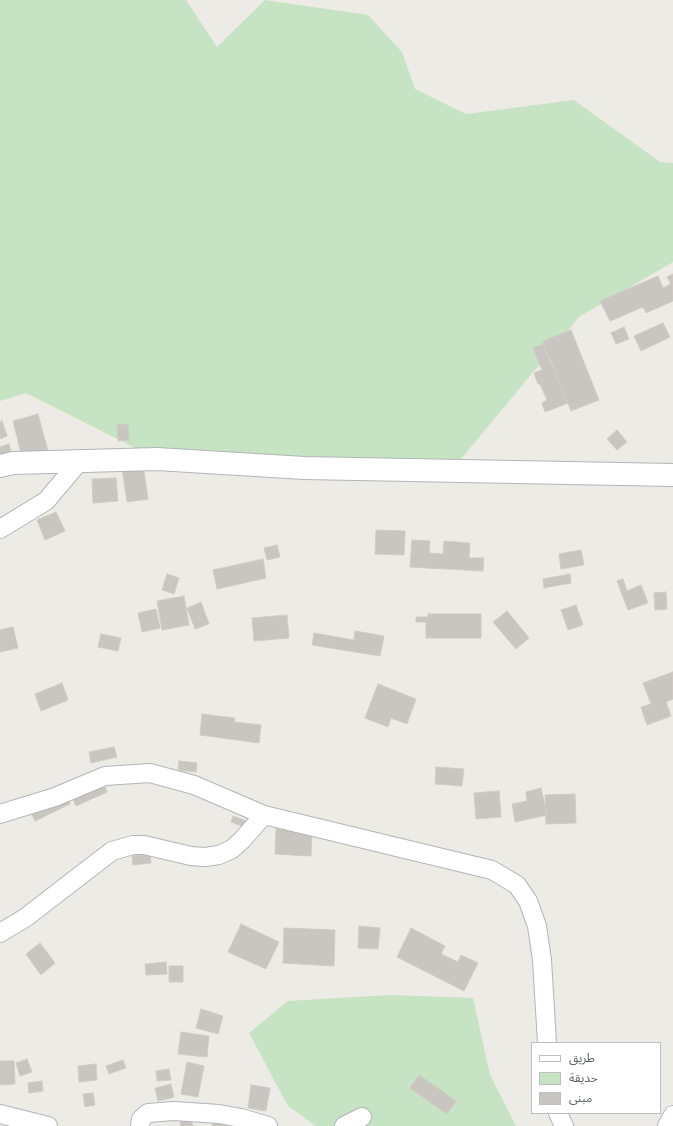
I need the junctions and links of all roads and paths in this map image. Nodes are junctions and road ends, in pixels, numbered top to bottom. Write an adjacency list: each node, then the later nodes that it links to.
1 (79, 462): 2 (street); 3 (street); 4 (street)
2 (0, 466)
3 (673, 475)
4 (0, 528)
5 (0, 814): 6 (street)
6 (264, 815): 7 (street); 8 (street)
7 (0, 933)
8 (547, 1042)
9 (0, 1114): 13 (street)
10 (558, 1114): 17 (street)
11 (673, 1115): 18 (street)
12 (362, 1117): 16 (street)
13 (48, 1126)
14 (140, 1126): 15 (street)
15 (268, 1126)
16 (344, 1126)
17 (564, 1126)
18 (667, 1126)

